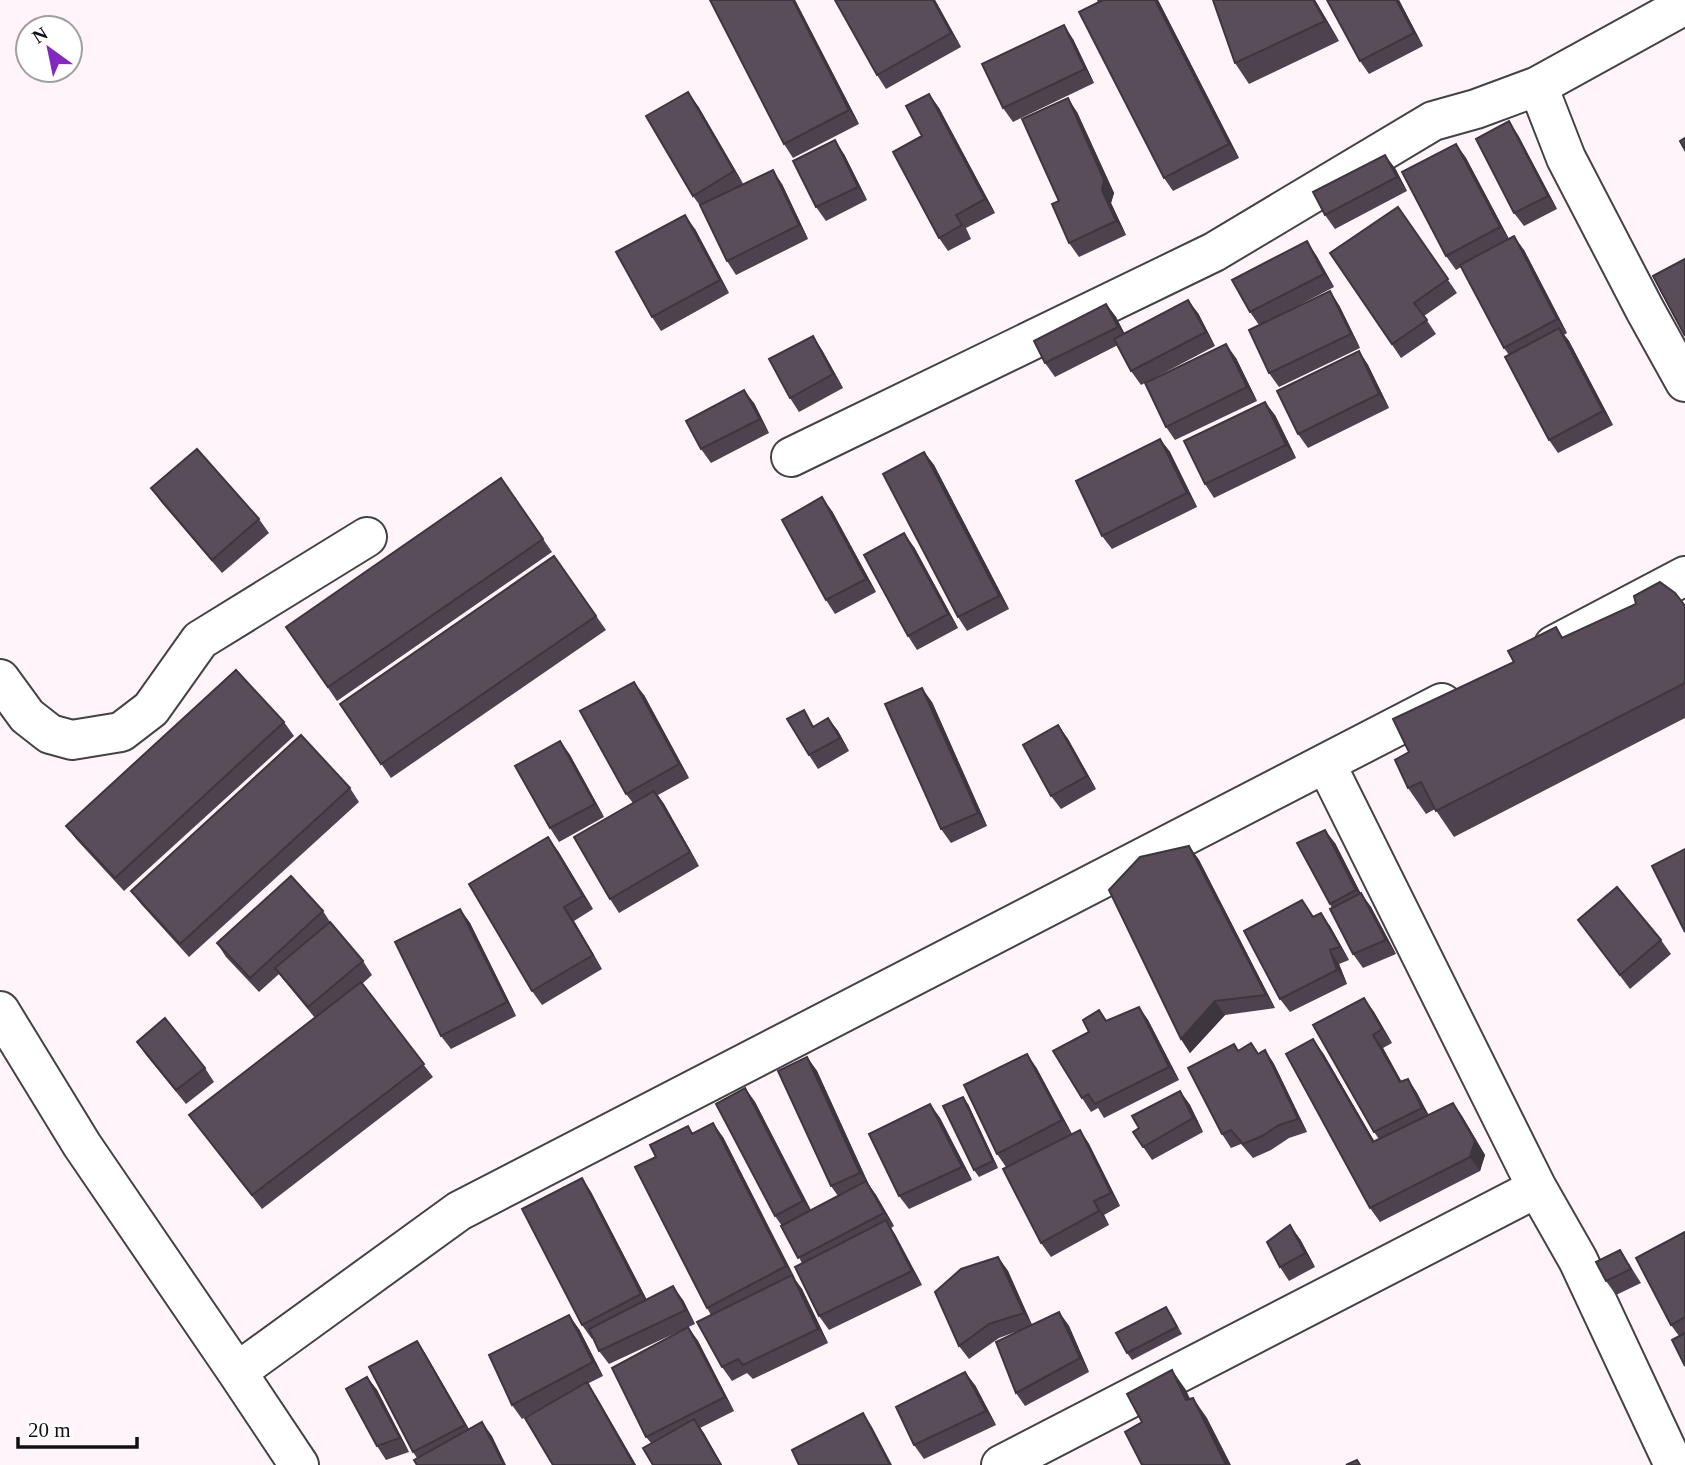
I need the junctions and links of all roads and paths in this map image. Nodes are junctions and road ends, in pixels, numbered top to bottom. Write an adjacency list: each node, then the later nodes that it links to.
1 (1685, 5): 2 (street)
2 (1538, 86): 3 (street); 4 (street)
3 (1685, 382)
4 (792, 457)
5 (368, 537): 8 (street)
6 (1685, 576): 7 (street)
7 (1524, 660)
8 (0, 679)
9 (1475, 686): 10 (street)
10 (1326, 764): 12 (street); 13 (street)
11 (0, 1011): 13 (street)
12 (1537, 1188): 15 (street); 16 (street)
13 (237, 1372): 14 (street)
14 (299, 1465)
15 (1001, 1465)
16 (1674, 1465)

